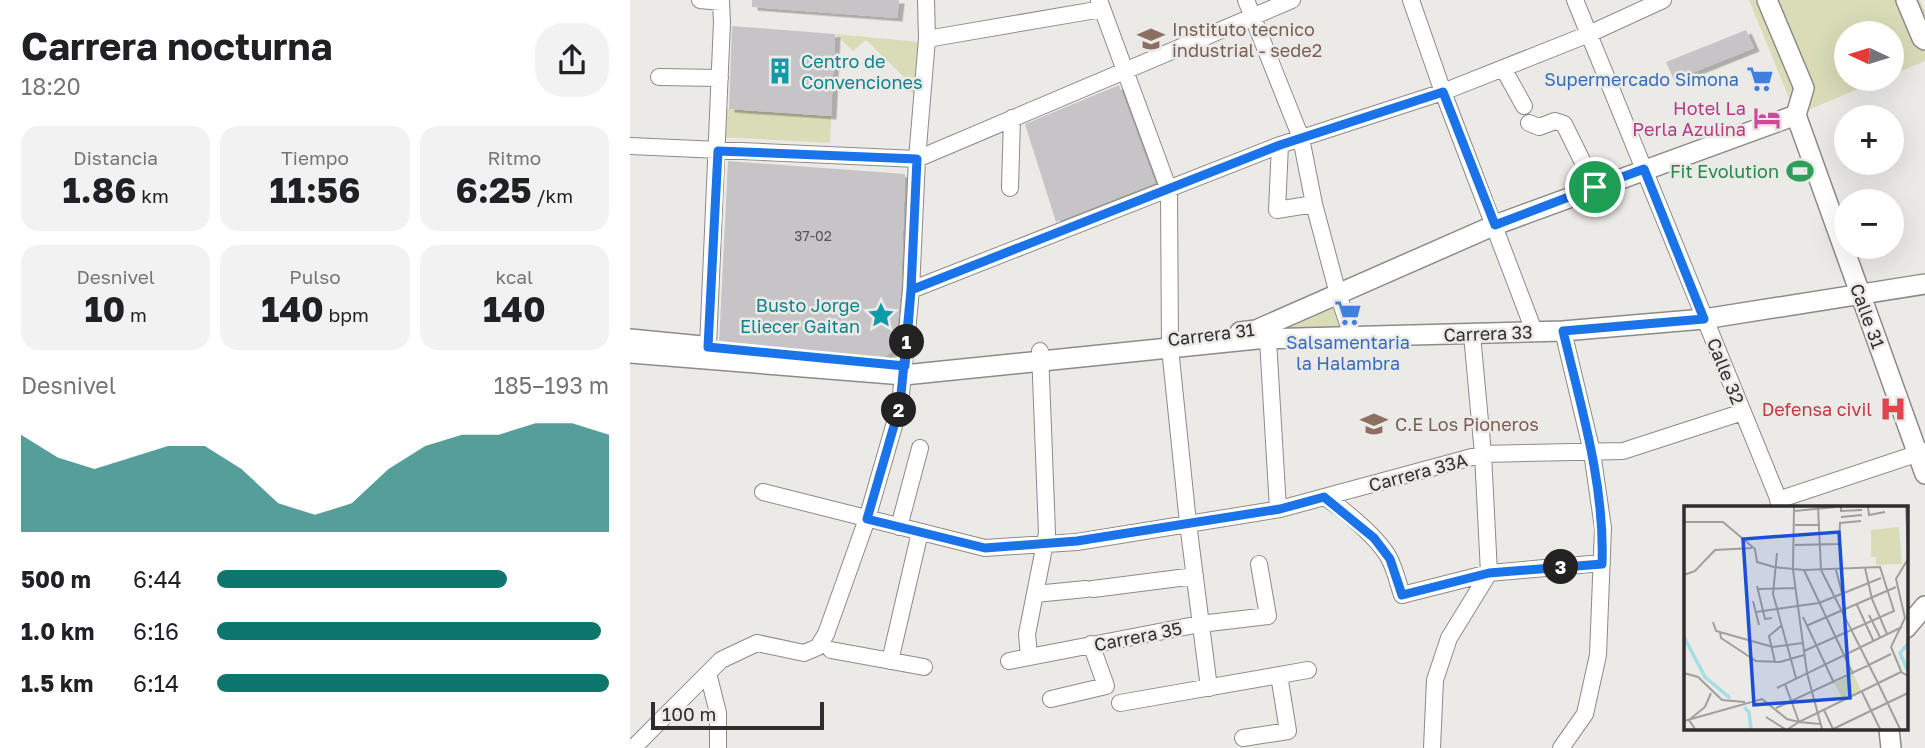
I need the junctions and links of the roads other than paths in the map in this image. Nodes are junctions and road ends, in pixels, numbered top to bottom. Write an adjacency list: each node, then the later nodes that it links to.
1 (700, 0): 18 (street)
2 (926, 0): 13 (street)
3 (1245, 0): 11 (street)
4 (1292, 0): 11 (street)
5 (1411, 0): 19 (street)
6 (1575, 0): 12 (street, Calle 32)
7 (1663, 0): 12 (street)
8 (1767, 0): 21 (main road, Calle 31)
9 (1906, 0): 14 (main road)
10 (1100, 4): 13 (street); 16 (street)
11 (1252, 17): 16 (street); 24 (street)
12 (1589, 34): 15 (street); 29 (street, Calle 32)
13 (927, 39): 28 (street)
14 (1925, 40)
15 (1503, 68): 19 (street); 20 (street)
16 (1124, 71): 22 (street); 32 (street)
17 (659, 76): 18 (street)
18 (720, 78): 27 (street)
19 (1443, 92): 24 (street); 34 (street)
20 (1524, 106)
21 (1796, 115): 29 (main road, Carrera 31); 38 (main road, Calle 31)
22 (1013, 118): 28 (street); 31 (street)
23 (1529, 123): 30 (street)
24 (1301, 138): 25 (street); 33 (street)
25 (1280, 145): 32 (street); 33 (street)
26 (630, 146): 27 (street)
27 (718, 151): 28 (street); 47 (street)
28 (917, 159): 36 (street)
29 (1644, 169): 30 (main road, Carrera 31); 39 (street, Calle 32)
30 (1595, 187): 34 (main road, Carrera 31)
31 (1010, 188)
32 (1168, 190): 36 (street); 46 (street)
33 (1314, 204): 37 (street)
34 (1495, 225): 37 (main road, Carrera 31); 40 (street)
35 (1925, 284): 38 (main road, Carrera 33)
36 (911, 290): 50 (street)
37 (1338, 294): 42 (street); 46 (main road, Carrera 31)
38 (1861, 296): 39 (main road, Carrera 33); 54 (main road, Calle 31)
39 (1704, 319): 41 (main road, Carrera 33); 51 (street, Calle 32)
40 (1534, 331): 41 (main road, Carrera 33); 43 (main road, Carrera 33)
41 (1563, 331): 53 (street)
42 (1352, 335): 43 (main road, Carrera 33); 45 (main road, Carrera 33)
43 (1472, 335): 55 (street)
44 (630, 339): 47 (main road, Carrera 31)
45 (1263, 340): 46 (main road, Carrera 31); 60 (street)
46 (1170, 344): 49 (main road, Carrera 31); 62 (street)
47 (708, 347): 50 (main road, Carrera 31)
48 (630, 354): 50 (main road, Carrera 31)
49 (1040, 357): 50 (main road, Carrera 31); 65 (street)
50 (904, 371): 61 (street)
51 (1743, 412): 53 (street, Carrera 33A); 59 (street, Calle 32)
52 (920, 448): 63 (street)
53 (1592, 452): 55 (street, Carrera 33A); 67 (street)
54 (1921, 452): 56 (main road, Calle 31); 59 (street)
55 (1483, 454): 58 (street, Carrera 33A); 68 (street)
56 (1925, 474)
57 (764, 492): 61 (street, Carrera 33A)
58 (1324, 497): 60 (street, Carrera 33A); 68 (street)
59 (1780, 504)
60 (1278, 509): 62 (street, Carrera 33A)
61 (867, 519): 63 (street, Carrera 33A); 75 (street)
62 (1188, 523): 65 (street, Carrera 33A); 69 (street)
63 (899, 527): 64 (street, Carrera 33A)
64 (920, 533): 65 (street, Carrera 33A); 77 (street)
65 (1045, 544): 70 (street)
66 (1259, 564): 72 (street, Carrera 35)
67 (1602, 564): 68 (street); 91 (street)
68 (1489, 573): 90 (street)
69 (1195, 576): 70 (street); 72 (street)
70 (1035, 594): 76 (street)
71 (1925, 606): 73 (main road)
72 (1200, 624): 74 (street, Carrera 35); 83 (street)
73 (1908, 626)
74 (1091, 644): 76 (street, Carrera 35); 84 (street)
75 (824, 648): 77 (street); 81 (street)
76 (1029, 657): 78 (street, Carrera 35)
77 (890, 661): 79 (street)
78 (1009, 661)
79 (924, 667)
80 (1308, 670): 82 (street)
81 (708, 673): 88 (street); 89 (street)
82 (1279, 675): 83 (street); 87 (street)
83 (1209, 688): 85 (street)
84 (1051, 699)
85 (1120, 704)
86 (1889, 730): 92 (main road)
87 (1243, 738)
88 (633, 748)
89 (718, 748)
90 (1432, 748)
91 (1561, 748)
92 (1891, 748)

